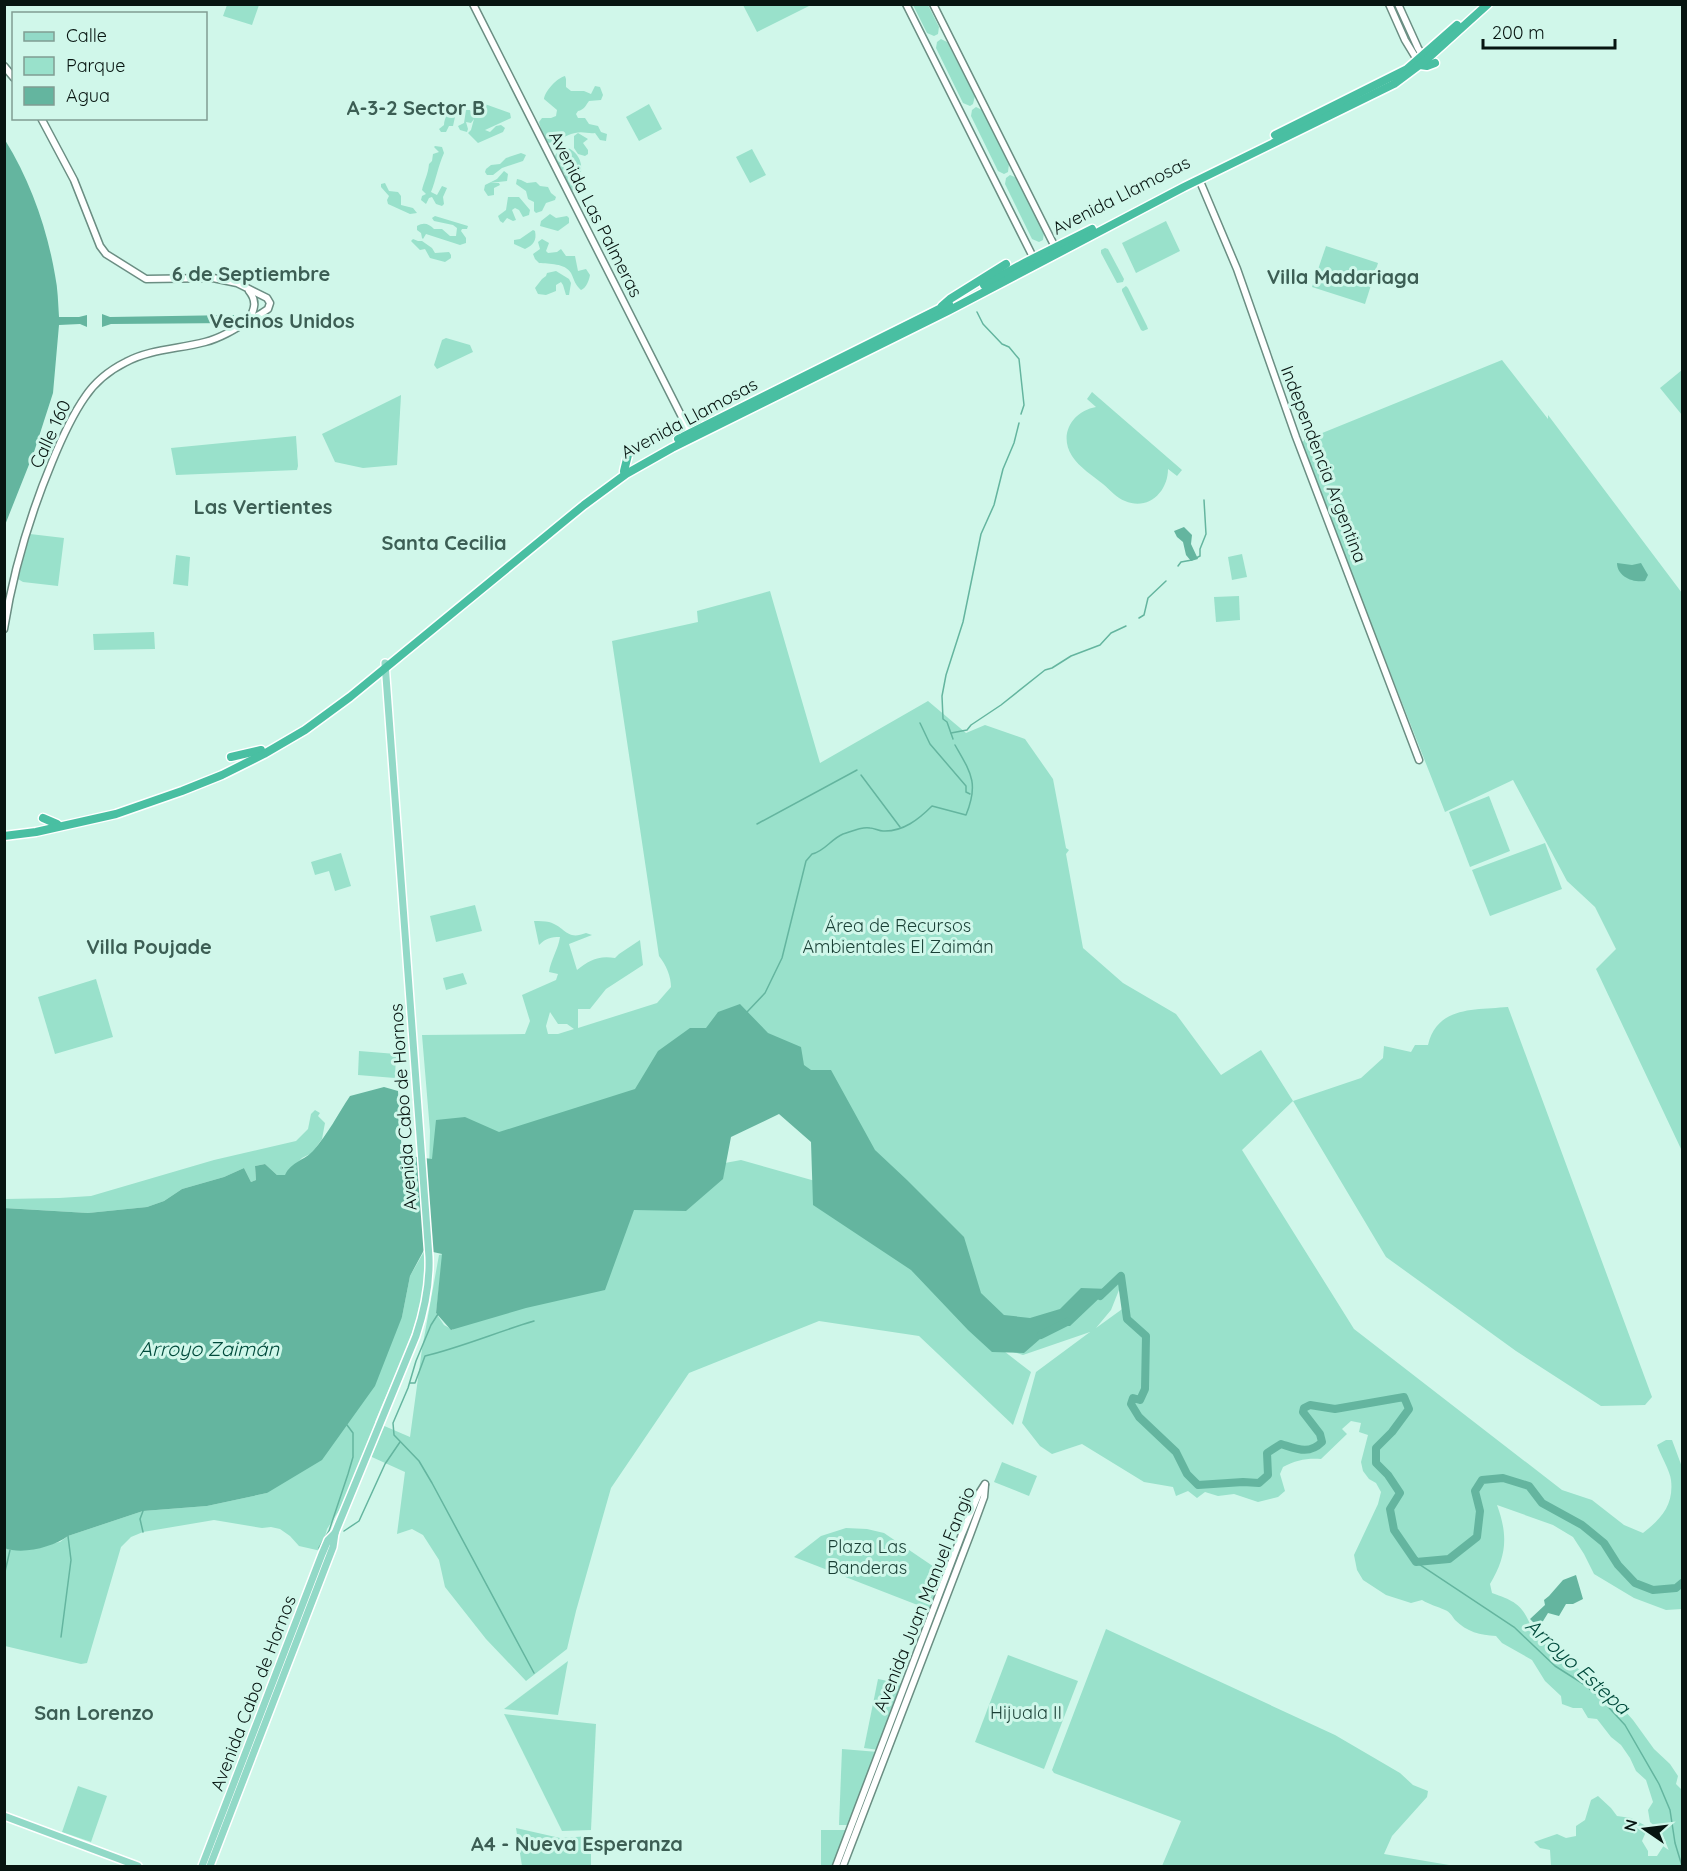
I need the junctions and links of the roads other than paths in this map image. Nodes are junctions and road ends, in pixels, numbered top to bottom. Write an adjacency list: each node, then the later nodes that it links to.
1 (473, 4): 20 (main road, Avenida Las Palmeras)
2 (906, 4): 13 (main road)
3 (933, 4): 12 (main road)
4 (1389, 4): 8 (main road)
5 (1398, 4): 8 (main road)
6 (1479, 4): 8 (highway)
7 (1488, 4): 8 (highway, Avenida Llamosas)
8 (1421, 60): 9 (highway); 11 (highway, Avenida Llamosas); 12 (highway, Avenida Llamosas)
9 (1436, 63)
10 (42, 120): 15 (main road, Calle 160)
11 (1199, 179): 12 (highway, Avenida Llamosas); 27 (main road, Independencia Argentina)
12 (1056, 250): 13 (highway, Avenida Llamosas)
13 (1035, 260): 17 (highway, Avenida Llamosas); 18 (highway, Avenida Llamosas)
14 (1006, 264): 18 (highway)
15 (248, 288): 19 (main road); 19 (main road, Calle 160)
16 (995, 292): 17 (highway)
17 (979, 294): 20 (highway, Avenida Llamosas)
18 (938, 309): 20 (highway, Avenida Llamosas)
19 (249, 320): 23 (main road, Calle 160)
20 (691, 435): 22 (highway, Avenida Llamosas); 24 (highway, Avenida Llamosas)
21 (628, 455): 22 (highway)
22 (624, 471): 24 (highway, Avenida Llamosas)
23 (4, 629)
24 (386, 665): 25 (highway, Avenida Llamosas); 29 (highway, Avenida Llamosas); 36 (main road, Avenida Cabo de Hornos)
25 (261, 750): 26 (highway); 30 (highway, Avenida Llamosas)
26 (231, 757)
27 (1419, 760)
28 (43, 818): 30 (highway)
29 (80, 822): 31 (highway); 33 (highway, Avenida Llamosas)
30 (57, 824): 32 (highway, Avenida Llamosas)
31 (90, 825)
32 (4, 831)
33 (36, 832): 34 (highway, Avenida Llamosas); 35 (highway)
34 (4, 836)
35 (27, 838)
36 (336, 1533): 39 (main road, Avenida Cabo de Hornos); 40 (main road, Avenida Cabo de Hornos)
37 (4, 1816): 38 (main road)
38 (138, 1866)
39 (202, 1866)
40 (210, 1866)
41 (836, 1866): 42 (main road, Avenida Juan Manuel Fangio)
42 (843, 1866)

